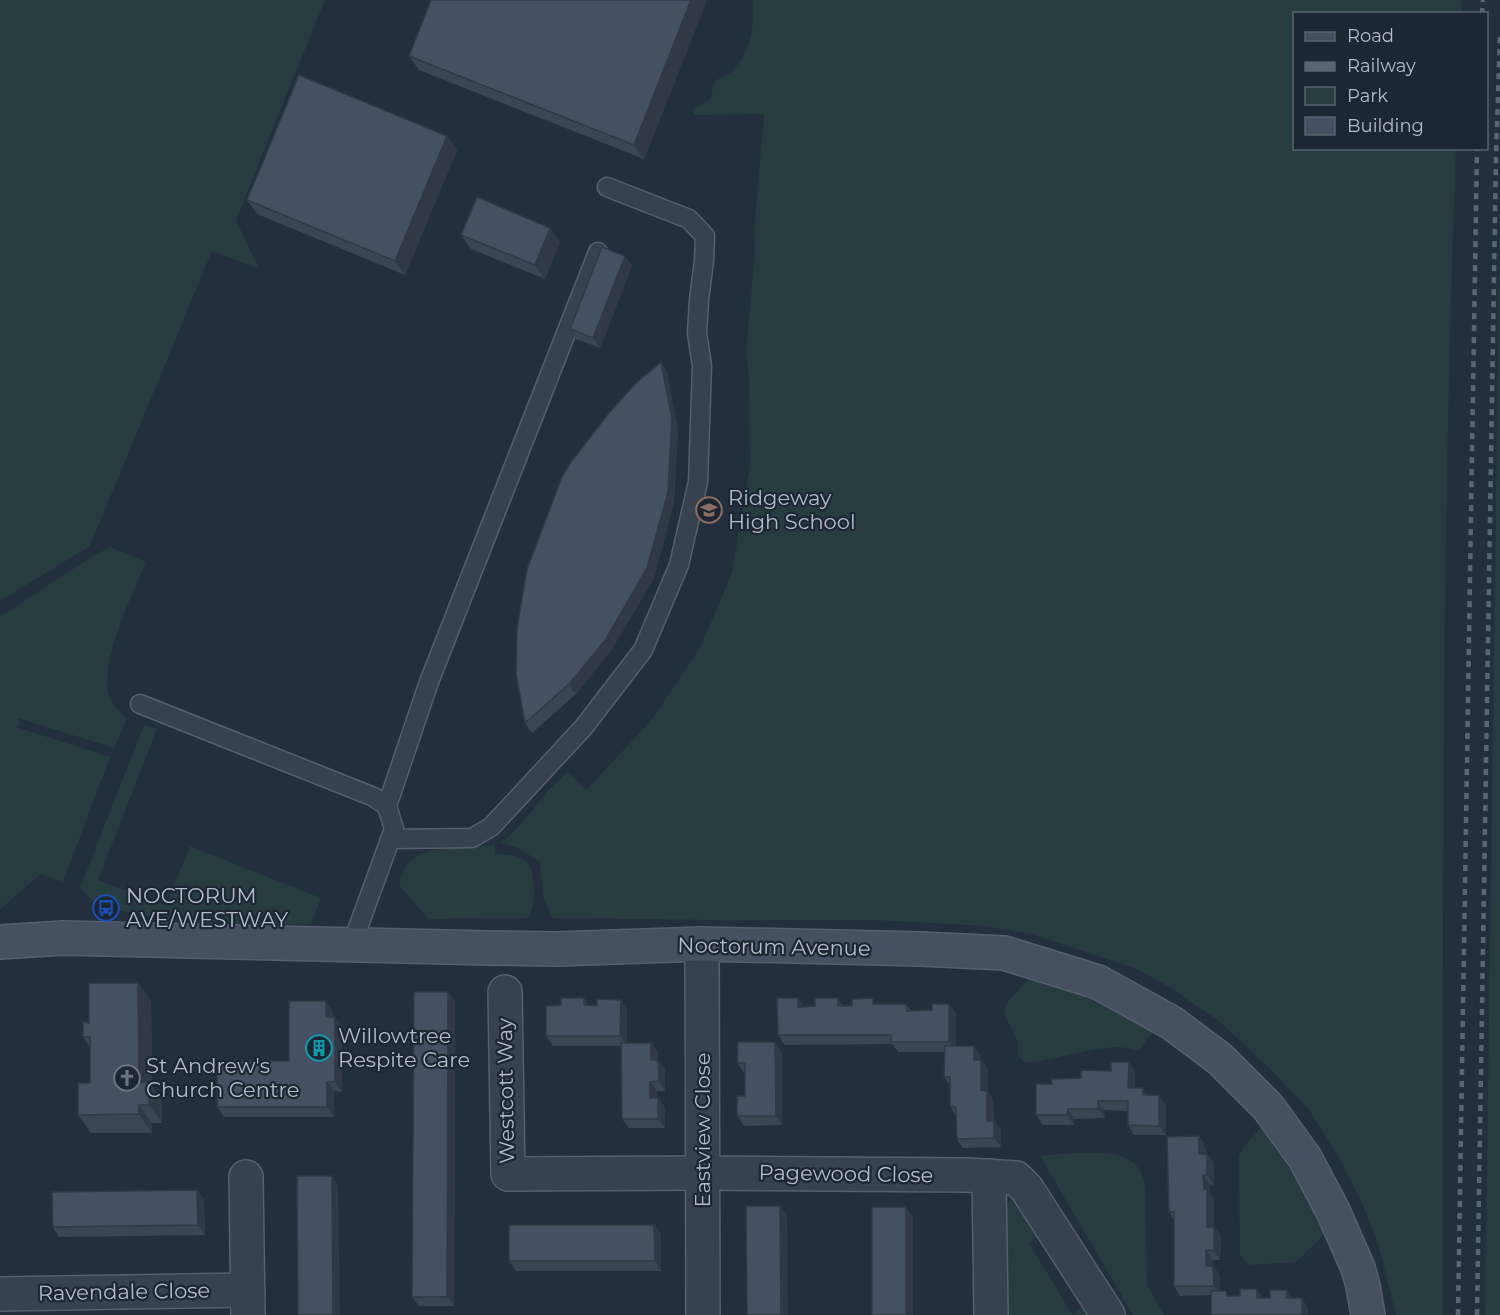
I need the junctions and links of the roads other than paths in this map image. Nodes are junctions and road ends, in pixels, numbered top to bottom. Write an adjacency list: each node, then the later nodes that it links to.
1 (606, 187): 5 (lane)
2 (598, 252): 4 (lane)
3 (140, 704): 4 (lane)
4 (387, 806): 5 (lane)
5 (390, 839): 7 (lane)
6 (0, 942): 7 (street, Noctorum Avenue)
7 (352, 944): 8 (street, Noctorum Avenue)
8 (702, 944): 10 (street, Eastview Close); 18 (street, Noctorum Avenue)
9 (505, 992): 10 (street, Westcott Way)
10 (703, 1173): 11 (street, Pagewood Close); 15 (street, Eastview Close)
11 (989, 1176): 16 (street); 17 (street, Pagewood Close)
12 (246, 1177): 14 (street, Ravendale Close)
13 (0, 1294): 14 (street, Ravendale Close)
14 (248, 1302)
15 (703, 1315)
16 (991, 1315)
17 (1108, 1315)
18 (1368, 1315)

